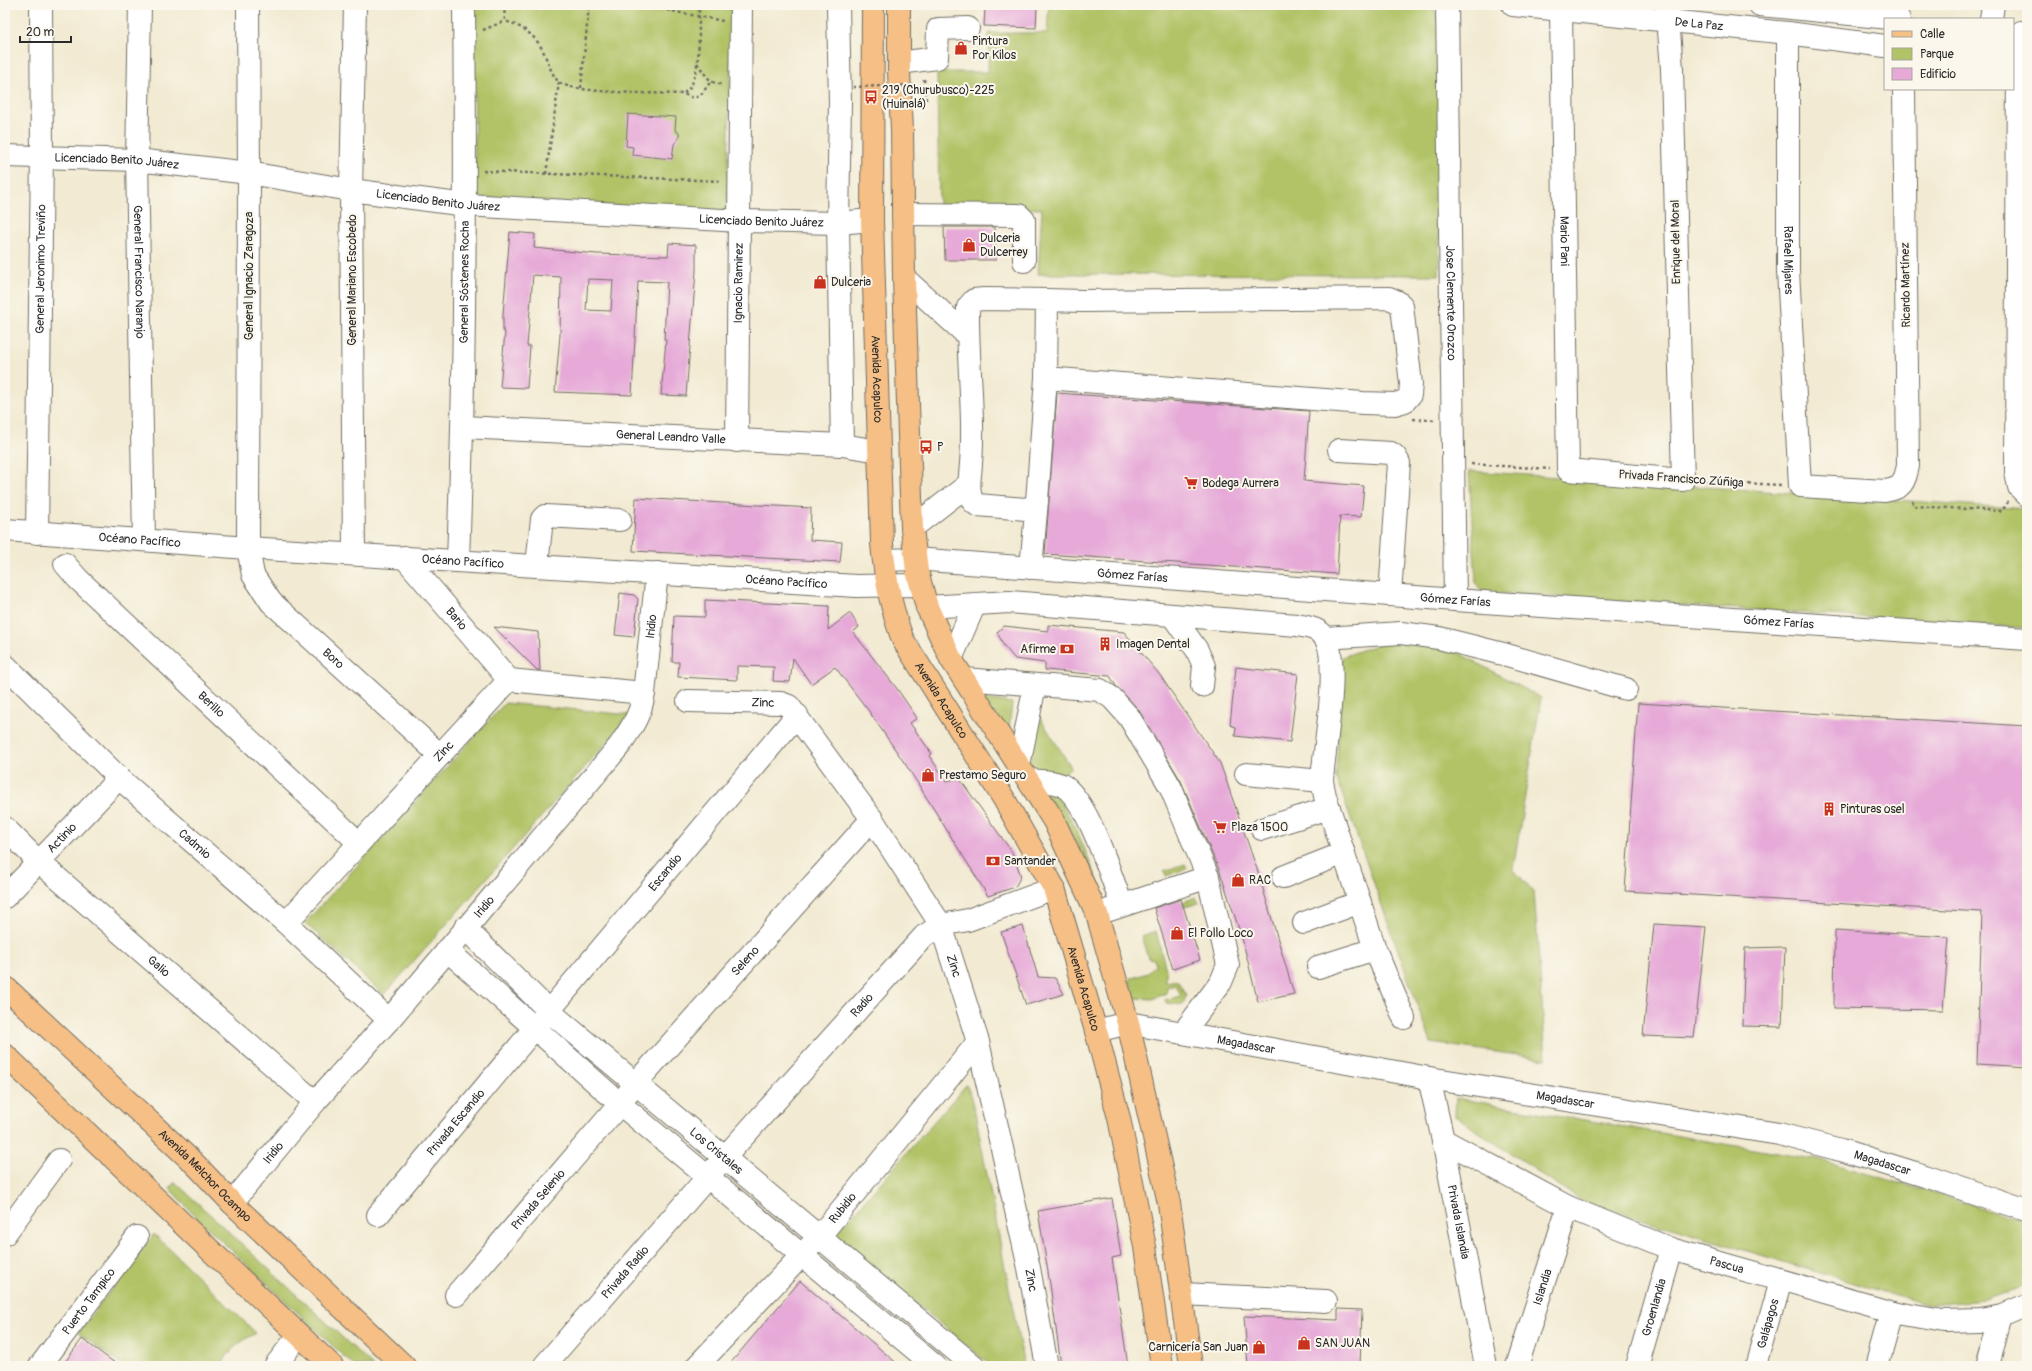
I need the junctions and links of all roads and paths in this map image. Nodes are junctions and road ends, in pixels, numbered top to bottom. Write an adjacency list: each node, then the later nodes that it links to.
1 (41, 5): 41 (street, General Jeronimo Treviño)
2 (140, 5): 42 (street, General Francisco Naranjo)
3 (248, 5): 44 (street, General Ignacio Zaragoza)
4 (355, 5): 47 (street, General Mariano Escobedo)
5 (464, 5): 48 (street, General Sóstenes Rocha)
6 (504, 5): 22 (path)
7 (589, 5): 37 (path)
8 (699, 5): 30 (path)
9 (741, 5): 51 (street, Ignacio Ramirez)
10 (838, 5): 52 (street)
11 (873, 5): 50 (main road, Avenida Acapulco)
12 (899, 5): 31 (main road)
13 (1447, 5): 63 (street, Jose Clemente Orozco)
14 (1513, 5): 18 (street, De La Paz)
15 (1760, 5): 20 (street)
16 (1993, 5): 21 (street)
17 (662, 9): 23 (path)
18 (1561, 11): 19 (street, De La Paz); 64 (street, Mario Pani)
19 (1668, 13): 27 (street, De La Paz); 65 (street, Enrique del Moral)
20 (1889, 18)
21 (1990, 18)
22 (505, 20): 25 (path); 32 (path)
23 (724, 21)
24 (968, 28): 31 (street)
25 (479, 30)
26 (2020, 32): 29 (street)
27 (1788, 33): 28 (street, De La Paz); 69 (street, Rafael Mijares)
28 (1884, 46)
29 (2019, 59): 68 (street)
30 (697, 63): 33 (path); 39 (path)
31 (899, 63): 49 (main road)
32 (559, 82): 37 (path); 45 (path)
33 (710, 82): 34 (path); 39 (path)
34 (722, 84)
35 (916, 85): 36 (path, bridge)
36 (853, 87)
37 (582, 88): 39 (path)
38 (1904, 90): 66 (street, Ricardo Martínez)
39 (684, 94)
40 (5, 156): 41 (street, Licenciado Benito Juárez)
41 (42, 156): 42 (street, Licenciado Benito Juárez); 74 (street, General Jeronimo Treviño)
42 (137, 160): 44 (street, Licenciado Benito Juárez); 75 (street, General Francisco Naranjo)
43 (475, 170): 45 (path)
44 (249, 173): 47 (street, Licenciado Benito Juárez); 76 (street, General Ignacio Zaragoza)
45 (546, 174): 46 (path)
46 (728, 181)
47 (351, 190): 48 (street, Licenciado Benito Juárez); 77 (street, General Mariano Escobedo)
48 (466, 206): 51 (street, Licenciado Benito Juárez); 58 (street, General Sóstenes Rocha)
49 (903, 214): 53 (street); 54 (main road)
50 (872, 220): 52 (street, Licenciado Benito Juárez); 62 (main road, Avenida Acapulco)
51 (740, 221): 52 (street, Licenciado Benito Juárez); 59 (street, Ignacio Ramirez)
52 (838, 222): 60 (street)
53 (1024, 260)
54 (904, 278): 56 (street); 72 (main road)
55 (1047, 300): 56 (street); 57 (street); 57 (street)
56 (967, 335): 67 (street)
57 (1046, 378): 70 (street)
58 (463, 427): 59 (street, General Leandro Valle); 80 (street, General Sóstenes Rocha)
59 (737, 441): 60 (street, General Leandro Valle)
60 (842, 445): 62 (street, General Leandro Valle)
61 (1339, 450): 88 (street)
62 (879, 451): 81 (main road, Avenida Acapulco)
63 (1454, 463): 64 (path); 89 (street, Jose Clemente Orozco)
64 (1568, 470): 65 (street, Privada Francisco Zúñiga)
65 (1683, 480): 69 (path, Privada Francisco Zúñiga)
66 (1905, 481): 68 (path); 69 (street)
67 (969, 484): 70 (street); 72 (street)
68 (2021, 484)
69 (1800, 486)
70 (1037, 500): 84 (street)
71 (620, 520): 83 (street)
72 (912, 528): 79 (main road)
73 (5, 530): 74 (street, Océano Pacífico)
74 (37, 533): 75 (street, Océano Pacífico)
75 (144, 540): 76 (street, Océano Pacífico)
76 (248, 548): 77 (street, Océano Pacífico); 105 (street, Boro)
77 (354, 554): 78 (street, Océano Pacífico)
78 (404, 557): 80 (street, Océano Pacífico); 98 (street, Bario)
79 (915, 559): 81 (street, Gómez Farías); 84 (street, Gómez Farías); 86 (main road)
80 (458, 560): 83 (street, Océano Pacífico)
81 (884, 560): 87 (main road, Avenida Acapulco)
82 (65, 564): 114 (street, Berillo)
83 (536, 566): 85 (street, Océano Pacífico)
84 (1032, 568): 88 (street, Gómez Farías)
85 (657, 574): 87 (street, Océano Pacífico); 102 (street, Iridio)
86 (920, 585): 87 (street, Océano Pacífico); 91 (main road)
87 (888, 587): 119 (main road, Avenida Acapulco)
88 (1390, 595): 89 (street, Gómez Farías)
89 (1455, 600): 94 (street, Gómez Farías)
90 (974, 606): 91 (street); 92 (street); 95 (street)
91 (927, 608): 95 (main road)
92 (1172, 615): 93 (street); 100 (street)
93 (1325, 638): 101 (street); 109 (street)
94 (2027, 639)
95 (951, 659): 97 (main road)
96 (5, 665): 108 (street, Cadmio)
97 (964, 679): 99 (street); 106 (main road)
98 (509, 680): 102 (street); 105 (street, Zinc)
99 (1035, 685): 106 (street); 118 (street)
100 (1202, 686)
101 (1626, 689)
102 (644, 692): 127 (street, Iridio)
103 (688, 701): 104 (street, Zinc)
104 (797, 715): 111 (street, Zinc); 132 (street, Escandio)
105 (440, 756): 114 (street, Zinc)
106 (1024, 772): 122 (street); 123 (main road)
107 (1246, 774): 109 (street)
108 (119, 778): 116 (street, Actinio); 124 (street, Cadmio)
109 (1322, 781): 110 (street)
110 (1329, 808): 113 (street); 115 (street)
111 (872, 819): 126 (street, Zinc); 142 (street, Seleno)
112 (5, 828): 116 (street, Galio)
113 (1262, 829)
114 (359, 843): 124 (street, Zinc)
115 (1344, 853): 117 (street); 121 (street)
116 (39, 862): 120 (street, Actinio); 143 (street, Galio)
117 (1283, 876)
118 (1208, 877): 122 (street); 138 (street)
119 (1054, 888): 126 (street, Radio); 137 (main road, Avenida Acapulco)
120 (5, 898)
121 (1360, 902): 125 (street); 128 (street)
122 (1122, 905): 123 (street)
123 (1097, 914): 135 (main road)
124 (286, 923): 134 (street, Cadmio)
125 (1304, 923)
126 (941, 925): 139 (street, Zinc); 146 (street, Radio)
127 (465, 928): 129 (street, Iridio); 132 (street, Los Cristales)
128 (1375, 949): 130 (street); 133 (street)
129 (447, 950): 134 (street, Iridio); 136 (street)
130 (1318, 968)
131 (5, 987): 149 (main road, Avenida Melchor Ocampo)
132 (550, 1012): 136 (street, Escandio); 142 (street, Los Cristales)
133 (1404, 1018)
134 (389, 1020): 143 (street, Iridio)
135 (1128, 1023): 137 (street, Magadascar); 138 (street, Magadascar); 159 (main road)
136 (534, 1030): 144 (street); 152 (street, Privada Escandio)
137 (1096, 1032): 175 (main road, Avenida Acapulco)
138 (1182, 1033): 141 (street, Magadascar)
139 (978, 1042): 155 (street, Rubidio); 174 (street, Zinc)
140 (5, 1055): 165 (main road)
141 (1429, 1078): 145 (street, Privada Islandia); 151 (street, Magadascar)
142 (635, 1084): 144 (street, Seleno); 146 (street, Los Cristales)
143 (315, 1102): 149 (street, Iridio)
144 (620, 1104): 148 (street); 160 (street, Privada Selenio)
145 (1443, 1140): 150 (street, Pascua); 177 (street, Privada Islandia)
146 (724, 1158): 148 (street, Radio); 155 (street, Los Cristales)
147 (59, 1160): 153 (street)
148 (707, 1178): 157 (street); 170 (street, Privada Radio)
149 (232, 1203): 169 (main road, Avenida Melchor Ocampo)
150 (1568, 1207): 156 (street, Pascua); 178 (street, Islandia)
151 (2027, 1211)
152 (378, 1215)
153 (5, 1234)
154 (137, 1237): 166 (street, Puerto Tampico)
155 (818, 1238): 157 (street, Rubidio); 173 (street, Los Cristales)
156 (1671, 1249): 158 (street, Pascua); 179 (street, Groenlandia)
157 (801, 1255): 171 (street, Rubidio); 172 (street)
158 (1780, 1281): 163 (street, Pascua); 180 (street, Galápagos)
159 (1182, 1294): 161 (street); 176 (main road)
160 (456, 1295)
161 (1326, 1301)
162 (2027, 1305): 164 (street, Pascua)
163 (1892, 1312): 164 (street, Pascua); 181 (street)
164 (2001, 1316): 182 (street)
165 (299, 1335): 167 (street); 168 (main road)
166 (40, 1366)
167 (275, 1366)
168 (332, 1366)
169 (404, 1366)
170 (544, 1366)
171 (697, 1366)
172 (935, 1366)
173 (974, 1366)
174 (1047, 1366)
175 (1162, 1366)
176 (1191, 1366)
177 (1486, 1366)
178 (1518, 1366)
179 (1637, 1366)
180 (1756, 1366)
181 (1876, 1366)
182 (1988, 1366)

